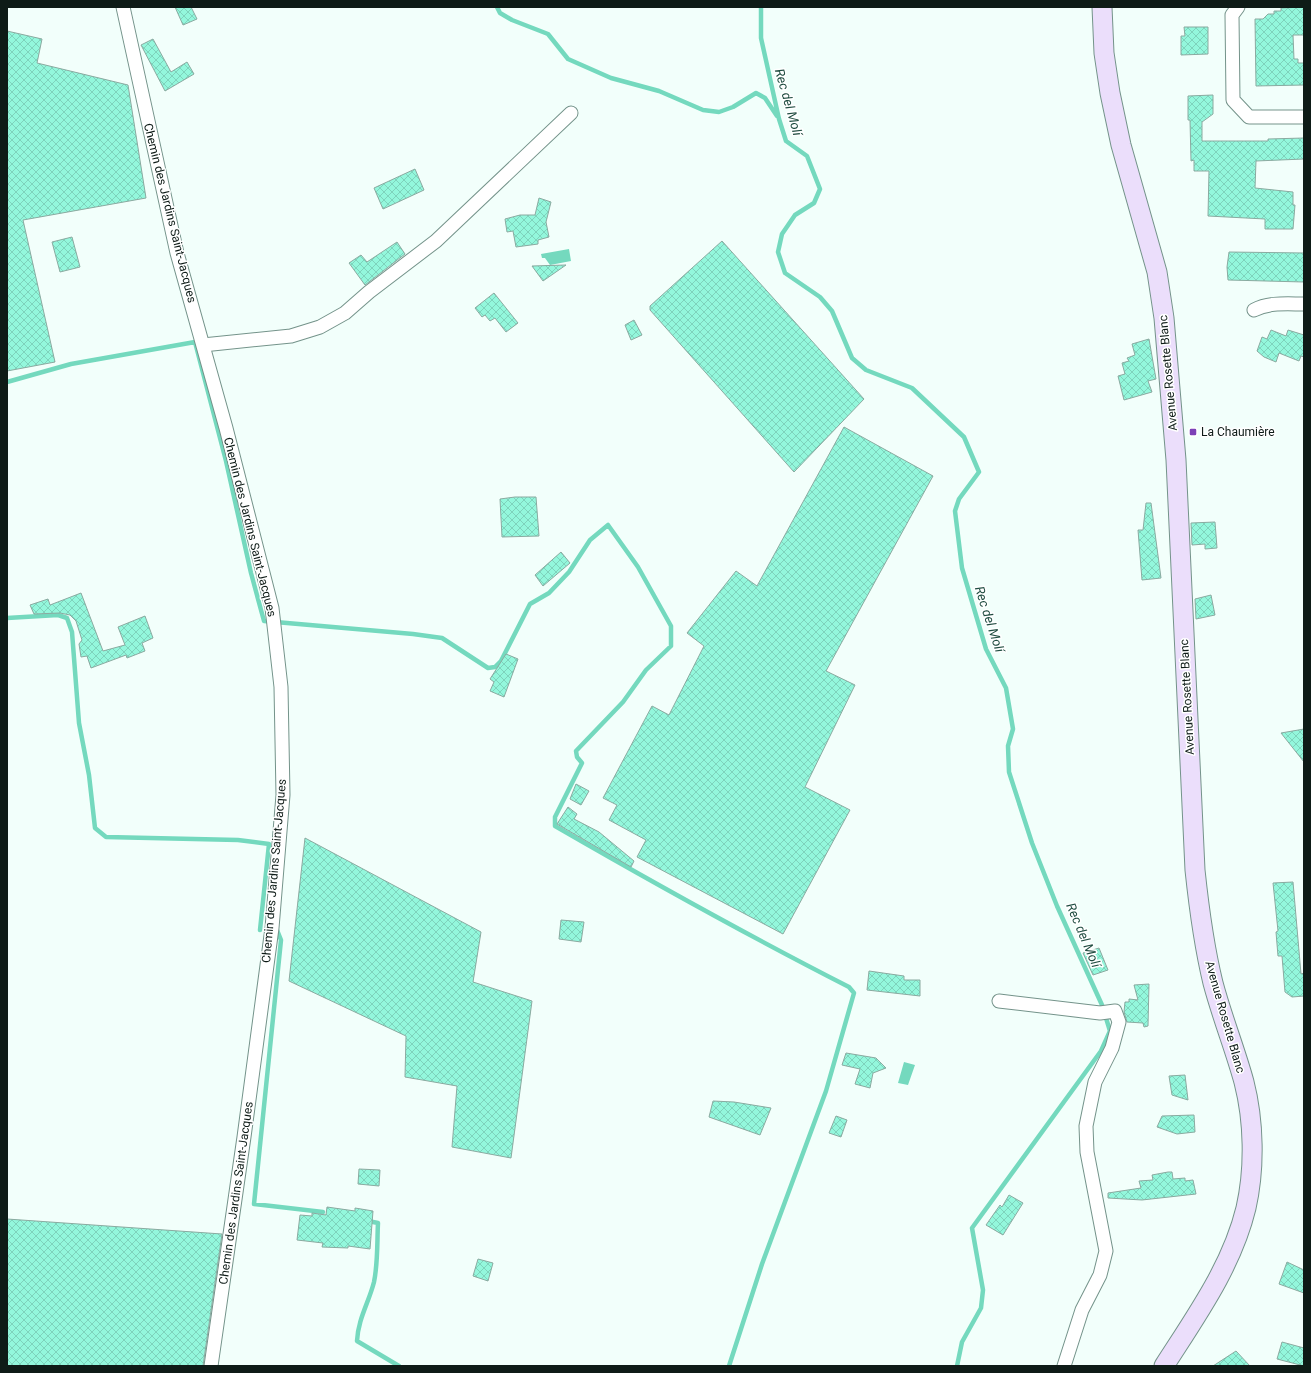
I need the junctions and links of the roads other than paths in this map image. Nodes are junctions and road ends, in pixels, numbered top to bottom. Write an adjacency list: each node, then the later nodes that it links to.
1 (123, 7): 8 (street, Chemin des Jardins Saint-Jacques)
2 (1102, 7): 12 (main road, Avenue Rosette Blanc)
3 (1238, 7): 5 (street)
4 (571, 113): 8 (street)
5 (1304, 117)
6 (1304, 304): 7 (street)
7 (1254, 310)
8 (203, 344): 10 (street, Chemin des Jardins Saint-Jacques)
9 (999, 1001): 11 (street)
10 (211, 1366)
11 (1064, 1366)
12 (1164, 1366)

